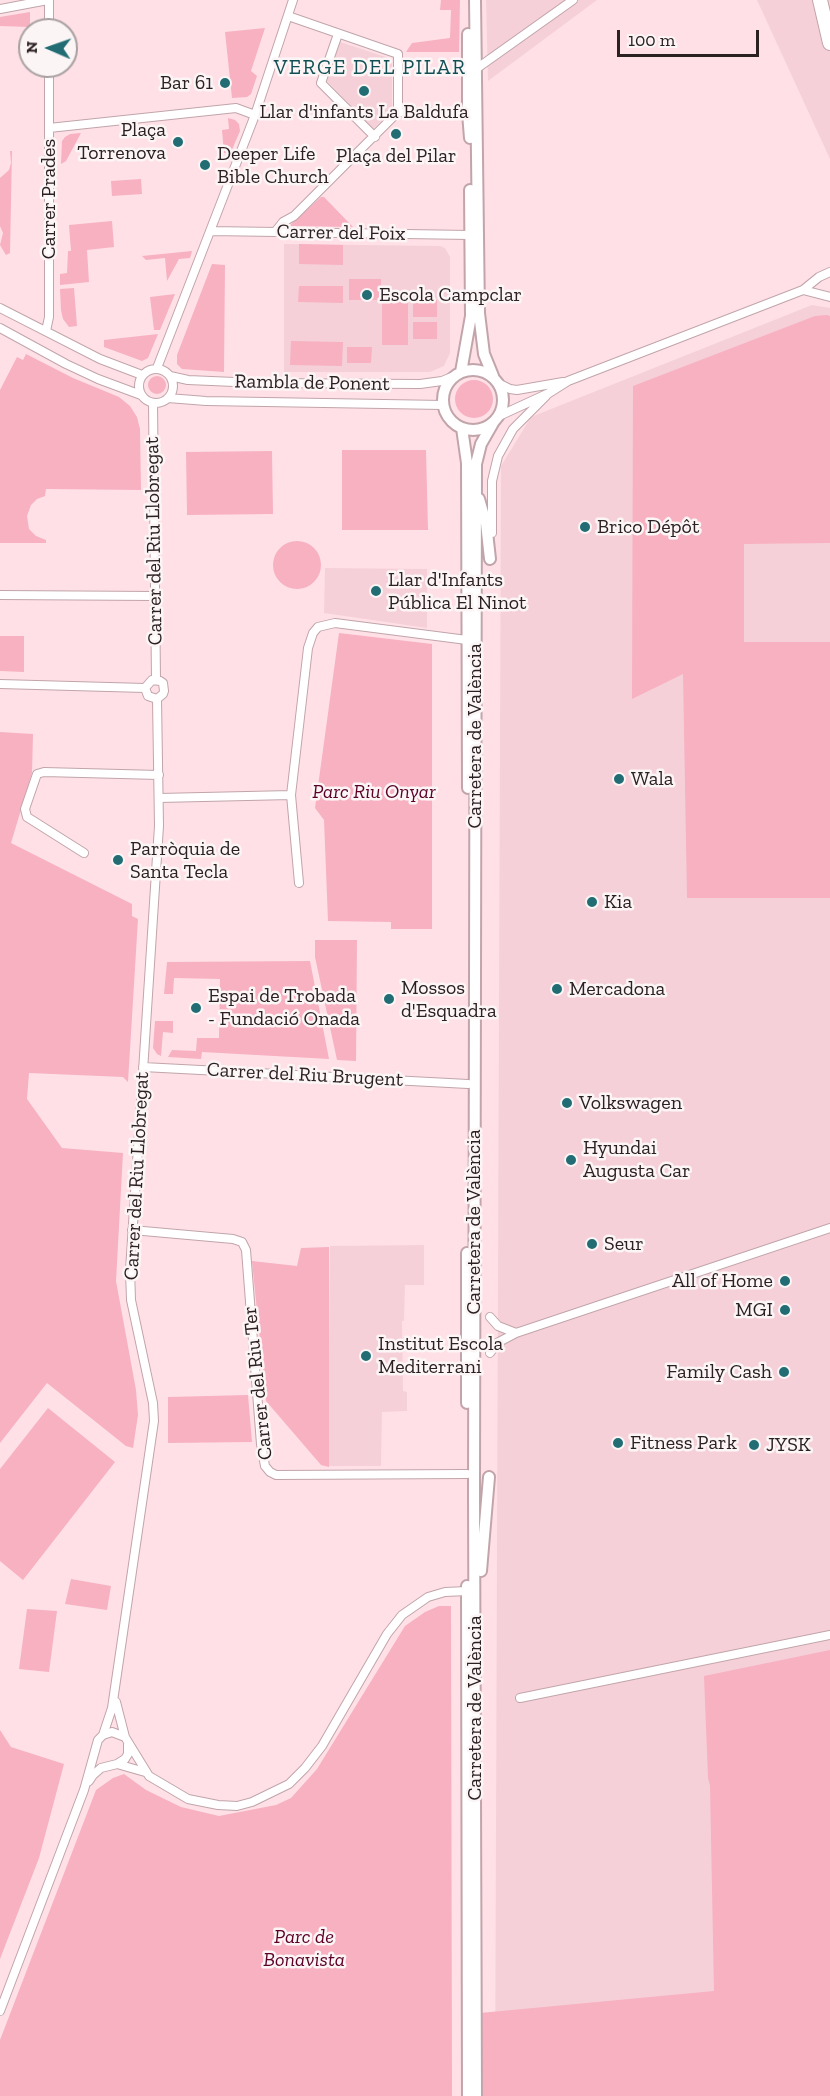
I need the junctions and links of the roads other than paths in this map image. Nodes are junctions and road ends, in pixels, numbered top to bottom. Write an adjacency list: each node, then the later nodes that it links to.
1 (49, 0): 7 (street); 9 (street)
2 (293, 0): 8 (street)
3 (468, 0): 15 (main road)
4 (475, 0): 12 (main road)
5 (573, 0): 12 (street)
6 (820, 0): 11 (highway)
7 (0, 9)
8 (288, 16): 10 (street); 16 (street)
9 (49, 18)
10 (338, 34): 14 (street); 18 (street)
11 (830, 43)
12 (476, 69): 32 (main road)
13 (49, 78): 17 (street, Carrer Prades)
14 (398, 112): 15 (street); 18 (street)
15 (468, 113): 21 (main road)
16 (255, 115): 17 (street); 19 (street)
17 (49, 128): 27 (street, Carrer Prades)
18 (375, 137): 20 (street)
19 (211, 231): 20 (street, Carrer del Foix); 28 (street)
20 (274, 232): 21 (street, Carrer del Foix)
21 (470, 235): 29 (main road)
22 (830, 273): 23 (street)
23 (803, 290): 24 (street); 33 (street)
24 (827, 295)
25 (0, 308): 27 (street)
26 (0, 328): 35 (street)
27 (46, 331): 30 (street)
28 (157, 368): 30 (street); 31 (street)
29 (458, 374): 31 (street, Rambla de Ponent); 32 (main road); 38 (main road)
30 (142, 375): 35 (street)
31 (170, 376): 36 (street)
32 (496, 380): 33 (street); 39 (main road)
33 (568, 381): 34 (street)
34 (549, 393): 39 (street); 42 (street)
35 (141, 395): 37 (street)
36 (168, 398): 37 (street); 38 (street, Rambla de Ponent)
37 (153, 403): 44 (street, Carrer del Riu Llobregat)
38 (443, 405): 40 (main road)
39 (496, 419): 40 (main road); 41 (main road, Carretera de València)
40 (462, 428): 45 (main road, Carretera de València)
41 (476, 494): 42 (main road); 65 (main road, Carretera de València)
42 (490, 559)
43 (0, 595): 44 (street)
44 (155, 596): 46 (street, Carrer del Riu Llobregat)
45 (466, 640): 51 (street); 56 (main road, Carretera de València)
46 (156, 680): 48 (street); 49 (street)
47 (0, 684): 48 (street)
48 (145, 688): 49 (street)
49 (157, 699): 50 (street, Carrer del Riu Llobregat)
50 (159, 775): 52 (street, Carrer del Riu Llobregat); 53 (street)
51 (291, 795): 52 (street); 54 (street)
52 (159, 798): 55 (street, Carrer del Riu Llobregat)
53 (84, 853)
54 (299, 883)
55 (143, 1067): 56 (street, Carrer del Riu Brugent); 58 (street, Carrer del Riu Llobregat)
56 (468, 1084): 62 (main road, Carretera de València)
57 (830, 1228): 60 (street)
58 (132, 1230): 62 (street, Carrer del Riu Ter); 67 (street, Carrer del Riu Llobregat)
59 (490, 1317): 60 (street)
60 (516, 1333): 61 (street)
61 (490, 1353)
62 (467, 1474): 64 (main road, Carretera de València)
63 (489, 1477): 65 (main road)
64 (467, 1591): 74 (street); 77 (main road, Carretera de València)
65 (474, 1625): 78 (main road, Carretera de València)
66 (830, 1635): 68 (street)
67 (115, 1685): 69 (street, Carrer del Riu Llobregat); 70 (street, Carrer del Riu Llobregat)
68 (520, 1698)
69 (103, 1735): 70 (street); 72 (street)
70 (125, 1737): 71 (street)
71 (128, 1745): 73 (street); 74 (street)
72 (96, 1749): 73 (street); 75 (street)
73 (114, 1764): 74 (street); 75 (street)
74 (145, 1772)
75 (84, 1790): 76 (street)
76 (0, 2011)
77 (468, 2096)
78 (476, 2096)

